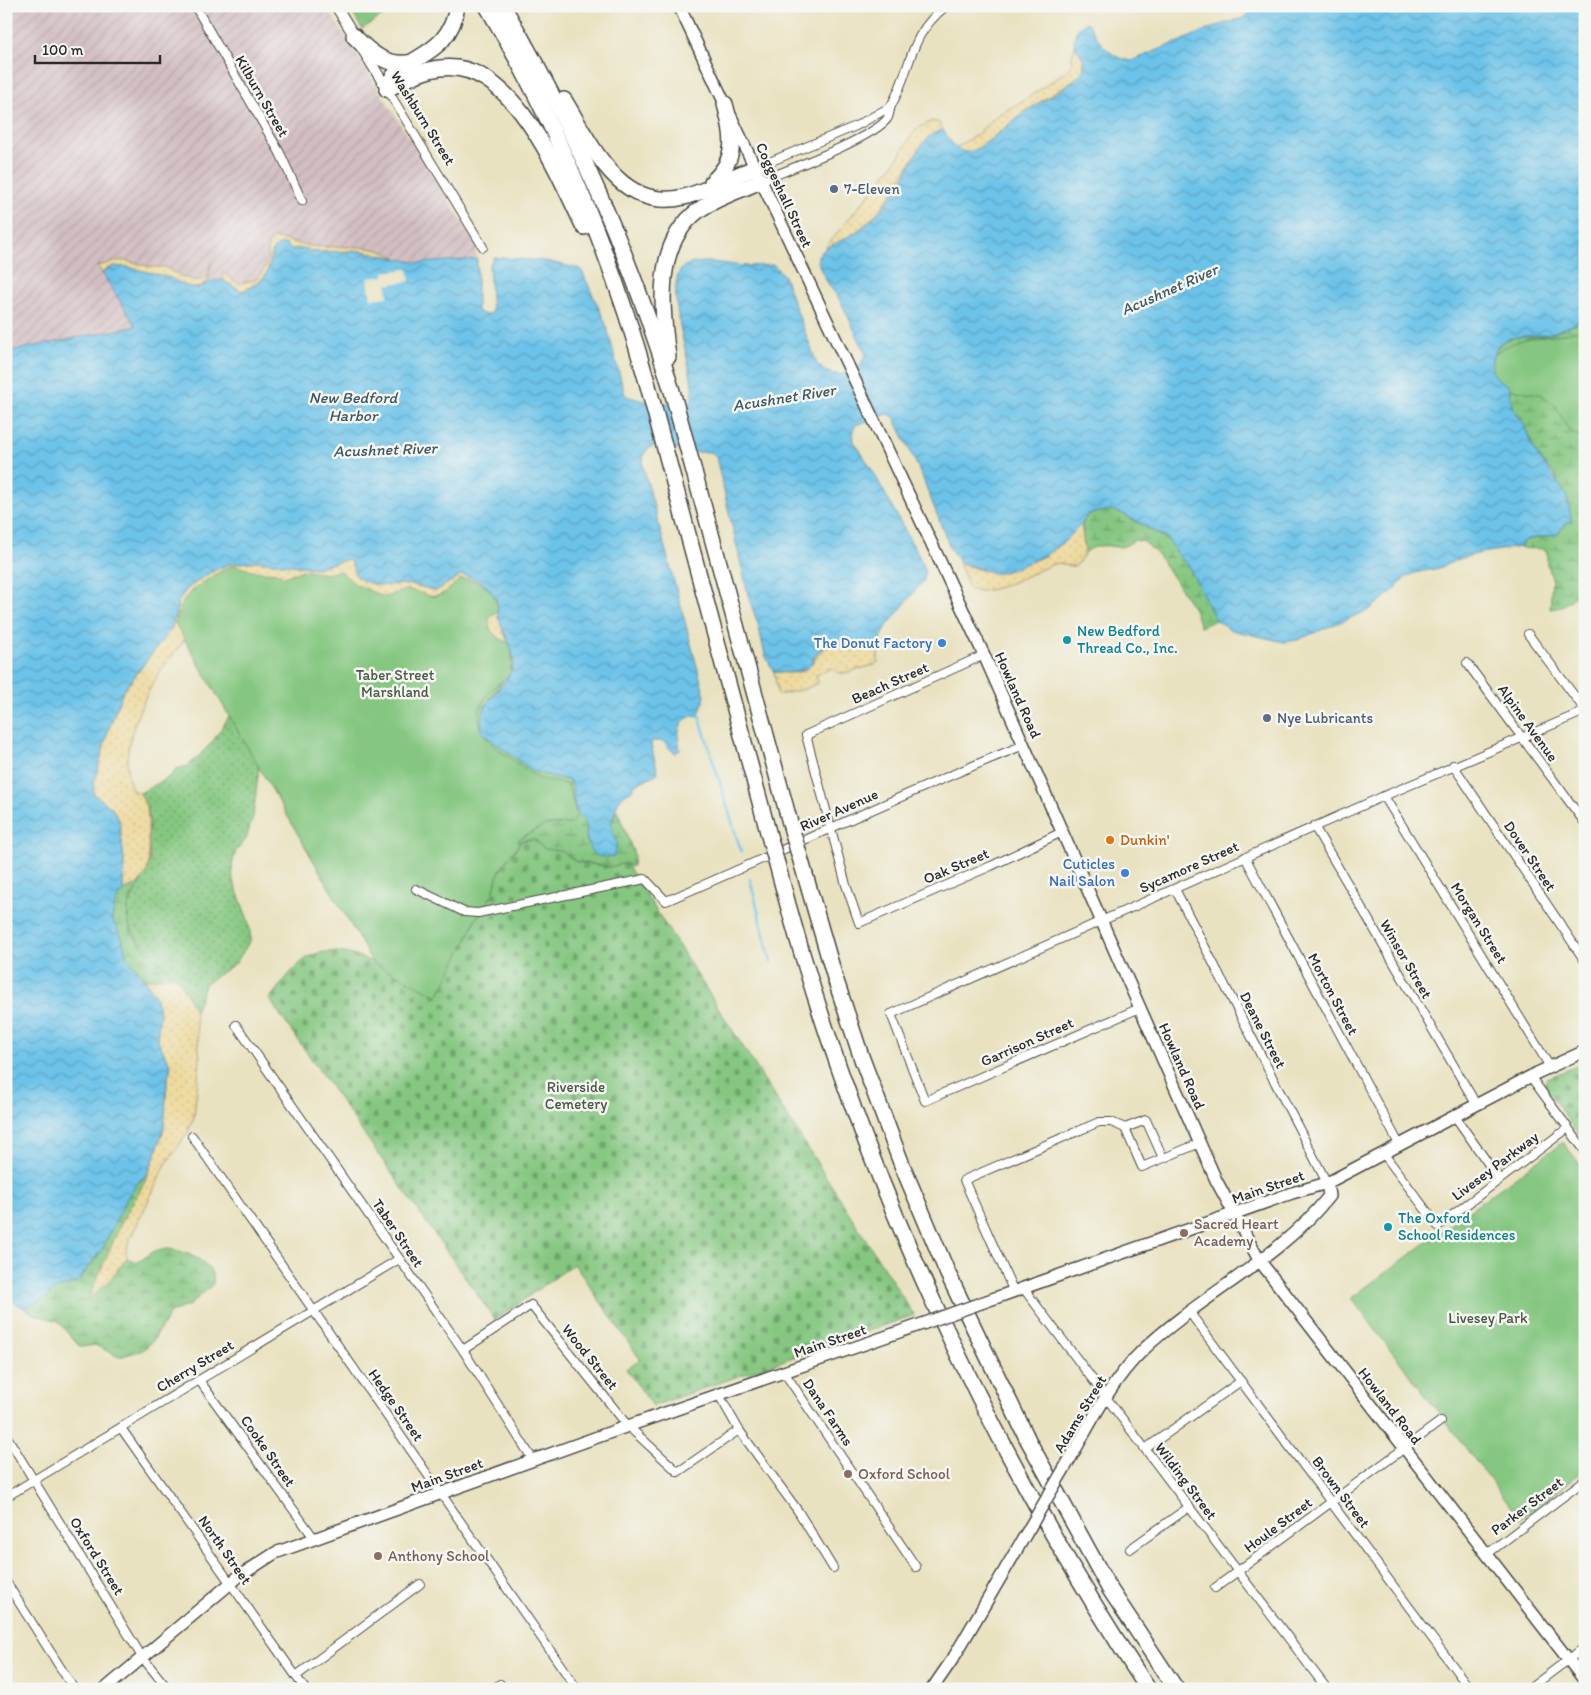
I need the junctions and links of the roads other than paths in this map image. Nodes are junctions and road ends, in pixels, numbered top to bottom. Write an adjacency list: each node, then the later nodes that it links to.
1 (336, 6): 8 (street, Washburn Street)
2 (457, 6): 9 (highway)
3 (486, 6): 17 (highway)
4 (503, 6): 14 (highway); 18 (highway)
5 (679, 6): 11 (main road, Coggeshall Street)
6 (946, 6): 12 (street)
7 (196, 7): 15 (street, Kilburn Street)
8 (354, 36): 9 (highway); 10 (street, Washburn Street)
9 (421, 58): 10 (highway)
10 (387, 89): 16 (street, Washburn Street); 17 (highway)
11 (725, 104): 13 (main road, Coggeshall Street); 14 (highway)
12 (890, 107): 13 (street); 13 (street)
13 (758, 174): 14 (highway); 18 (highway); 19 (main road, Coggeshall Street)
14 (698, 192)
15 (302, 201)
16 (483, 247)
17 (628, 322): 104 (highway, bridge)
18 (672, 391): 105 (highway, bridge)
19 (863, 396): 21 (main road, Howland Road)
20 (1528, 634): 23 (street)
21 (984, 655): 25 (main road, Howland Road); 30 (street, Beach Street)
22 (1467, 663): 24 (street, Alpine Avenue)
23 (1585, 711): 24 (street, Sycamore Street)
24 (1521, 737): 26 (street, Sycamore Street); 28 (street, Alpine Avenue)
25 (1024, 745): 30 (street, River Avenue); 31 (main road, Howland Road)
26 (1454, 766): 27 (street, Sycamore Street); 36 (street, Dover Street)
27 (1384, 796): 29 (street, Sycamore Street); 40 (street, Morgan Street)
28 (1585, 823)
29 (1314, 826): 32 (street, Sycamore Street); 43 (street, Winsor Street)
30 (832, 828): 31 (street, Oak Street); 33 (street, River Avenue)
31 (1062, 832): 35 (main road, Howland Road)
32 (1245, 857): 34 (street, Sycamore Street); 49 (street, Morton Street)
33 (416, 889)
34 (1175, 889): 35 (street, Sycamore Street); 54 (street, Deane Street)
35 (1102, 922): 37 (main road, Howland Road); 42 (street, Sycamore Street)
36 (1585, 961)
37 (1140, 1008): 42 (street, Garrison Street); 48 (main road, Howland Road)
38 (236, 1025): 56 (street, Taber Street)
39 (1585, 1051): 40 (main road, Main Street)
40 (1550, 1066): 41 (main road, Main Street)
41 (1530, 1076): 43 (main road, Main Street); 46 (street)
42 (925, 1101)
43 (1476, 1104): 44 (main road, Main Street)
44 (1454, 1116): 49 (main road, Main Street); 53 (street)
45 (1125, 1128): 52 (street); 52 (street); 58 (street, Wilding Street)
46 (1568, 1128): 50 (street); 53 (street, Livesey Parkway)
47 (192, 1136): 59 (street, Hedge Street)
48 (1200, 1143): 52 (street); 55 (main road, Howland Road)
49 (1399, 1144): 51 (main road, Main Street)
50 (1585, 1151)
51 (1383, 1153): 53 (street, Livesey Parkway); 54 (main road, Main Street)
52 (1163, 1158)
53 (1499, 1179)
54 (1327, 1183): 55 (main road, Main Street); 57 (main road, Adams Street)
55 (1234, 1214): 57 (main road, Howland Road); 58 (main road, Main Street)
56 (399, 1259): 59 (street, Cherry Street); 61 (street, Taber Street)
57 (1259, 1260): 60 (main road, Adams Street); 73 (main road, Howland Road)
58 (1019, 1291): 62 (main road, Main Street, bridge); 66 (street, Wilding Street)
59 (314, 1311): 63 (street, Cherry Street); 77 (street, Hedge Street)
60 (1190, 1313): 64 (street, Brown Street); 66 (main road, Adams Street)
61 (463, 1350): 68 (street, Wood Street); 74 (street, Taber Street)
62 (784, 1372): 65 (main road, Main Street); 84 (street, Dana Farms)
63 (199, 1380): 69 (street, Cherry Street); 81 (street, Cooke Street)
64 (1241, 1381): 72 (street); 79 (street, Brown Street)
65 (719, 1395): 68 (main road, Main Street); 70 (street)
66 (1105, 1398): 72 (street, Wilding Street); 103 (main road, Adams Street, bridge)
67 (1441, 1421): 73 (street, Houle Street)
68 (628, 1426): 70 (street, Wood Street); 74 (main road, Main Street)
69 (121, 1428): 75 (street, Cherry Street); 88 (street, North Street)
70 (739, 1430): 85 (street)
71 (6, 1435): 75 (street, Oxford Street)
72 (1145, 1449): 80 (street, Wilding Street)
73 (1404, 1449): 79 (street, Houle Street); 83 (main road, Howland Road)
74 (533, 1460): 77 (main road, Main Street)
75 (34, 1480): 78 (street, Cherry Street); 92 (street, Oxford Street)
76 (1585, 1480): 83 (street, Parker Street)
77 (441, 1493): 81 (main road, Main Street); 102 (street, Hedge Street)
78 (6, 1497)
79 (1332, 1502): 86 (street, Houle Street); 107 (street, Brown Street)
80 (1189, 1507): 82 (street); 86 (street, Wilding Street)
81 (314, 1538): 88 (main road, Main Street)
82 (1130, 1549)
83 (1487, 1554): 93 (main road, Howland Road)
84 (916, 1567)
85 (833, 1568)
86 (1239, 1571): 90 (street, Houle Street); 106 (street, Wilding Street)
87 (6, 1582): 97 (street)
88 (230, 1583): 92 (main road, Main Street); 94 (street, North Street)
89 (420, 1584): 94 (street)
90 (1216, 1588)
91 (1585, 1647): 93 (street)
92 (142, 1657): 98 (main road, Main Street); 99 (street, Oxford Street)
93 (1568, 1659): 95 (main road, Howland Road); 108 (street)
94 (296, 1676): 100 (street, North Street)
95 (1585, 1681)
96 (500, 1684): 101 (street)
97 (74, 1689)
98 (105, 1689)
99 (168, 1689)
100 (305, 1689)
101 (493, 1689)
102 (577, 1689)
103 (932, 1689)
104 (1148, 1689)
105 (1176, 1689)
106 (1327, 1689)
107 (1470, 1689)
108 (1529, 1689)

